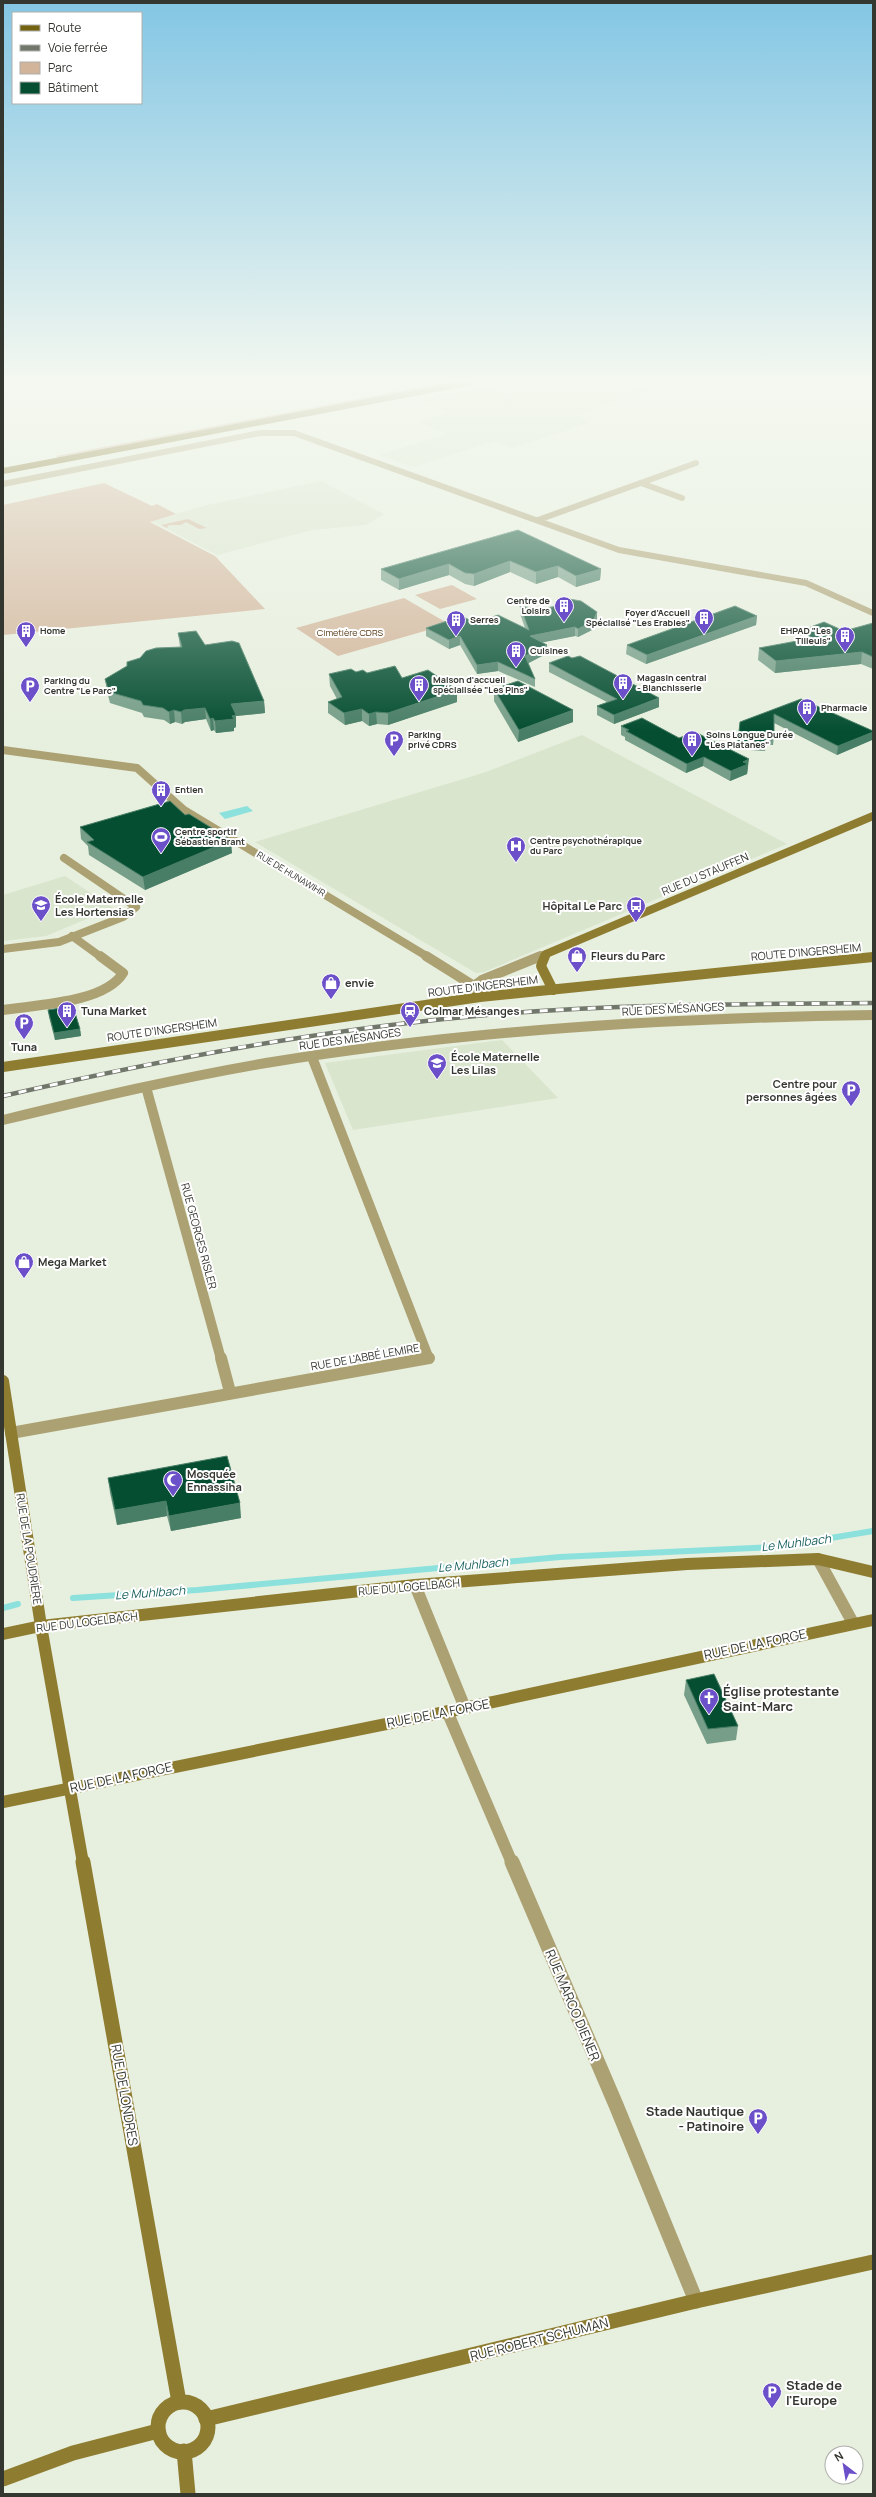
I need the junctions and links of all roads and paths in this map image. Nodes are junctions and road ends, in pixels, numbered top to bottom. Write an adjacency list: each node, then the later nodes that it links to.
1 (480, 499): 3 (street)
2 (598, 499): 3 (street)
3 (538, 520): 4 (street)
4 (873, 613)
5 (3, 750): 12 (street, RUE DE HUNAWIHR)
6 (873, 816): 10 (street, RUE DU STAUFFEN)
7 (64, 858): 8 (street)
8 (72, 936): 9 (street); 15 (street)
9 (3, 949)
10 (546, 954): 12 (street, RUE DU STAUFFEN); 13 (street)
11 (873, 957): 13 (street, ROUTE D'INGERSHEIM)
12 (474, 986): 14 (street, RUE DE HUNAWIHR)
13 (553, 990): 14 (street, ROUTE D'INGERSHEIM)
14 (480, 997): 18 (street, ROUTE D'INGERSHEIM)
15 (3, 1010)
16 (873, 1014): 17 (street, RUE DES MÉSANGES)
17 (312, 1057): 19 (street, RUE DES MÉSANGES); 22 (street, RUE DE L'ABBÉ LEMIRE)
18 (3, 1067)
19 (146, 1087): 20 (street, RUE DES MÉSANGES); 22 (street, RUE GEORGES RISLER)
20 (3, 1120)
21 (3, 1381): 23 (street, RUE DE LA POUDRIÈRE)
22 (230, 1392): 23 (street, RUE DE L'ABBÉ LEMIRE)
23 (11, 1433): 29 (street, RUE DE LA POUDRIÈRE)
24 (818, 1559): 25 (street, RUE DU LOGELBACH); 26 (street, RUE DU LOGELBACH); 28 (street)
25 (873, 1572)
26 (415, 1585): 29 (street, RUE DU LOGELBACH); 31 (street)
27 (873, 1620): 28 (street, RUE DE LA FORGE)
28 (853, 1623): 31 (street, RUE DE LA FORGE)
29 (41, 1626): 30 (street, RUE DU LOGELBACH); 33 (street, RUE DE LA POUDRIÈRE)
30 (3, 1634)
31 (465, 1708): 32 (street, RUE DE LA FORGE)
32 (447, 1711): 33 (street, RUE DE LA FORGE); 36 (street, RUE MARCO DIENER)
33 (71, 1788): 34 (street, RUE DE LA FORGE); 37 (street, RUE DE LONDRES)
34 (3, 1802)
35 (873, 2262): 36 (street, RUE ROBERT SCHUMAN)
36 (696, 2301): 38 (street, RUE ROBERT SCHUMAN)
37 (180, 2402): 38 (street); 39 (street)
38 (206, 2419): 40 (street)
39 (158, 2431): 40 (street); 41 (street)
40 (184, 2451): 42 (street)
41 (3, 2479)
42 (188, 2494)

